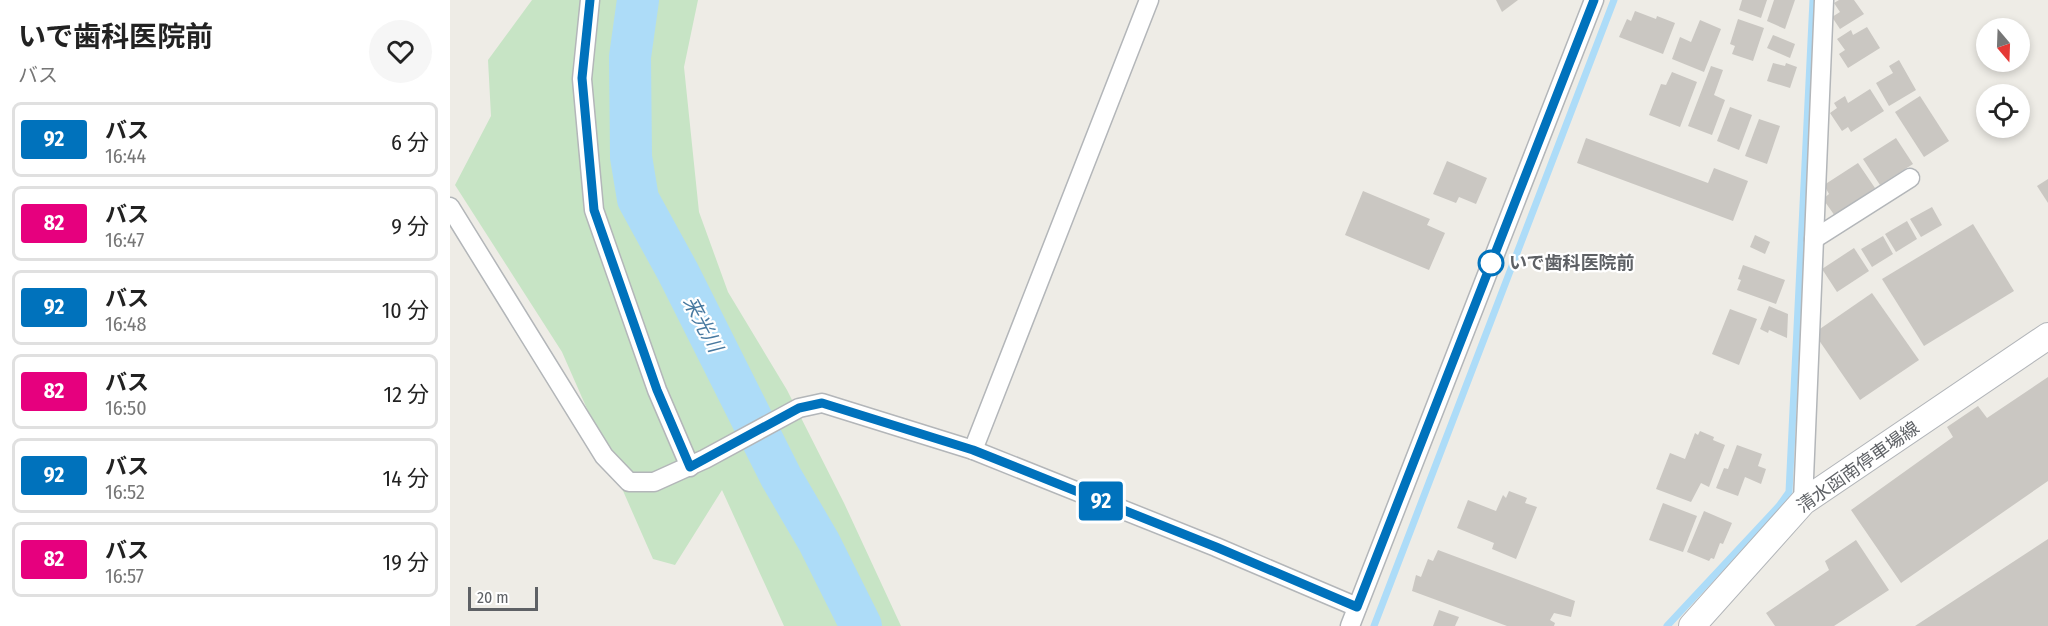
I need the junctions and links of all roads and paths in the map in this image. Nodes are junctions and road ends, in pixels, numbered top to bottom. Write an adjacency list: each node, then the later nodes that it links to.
1 (590, 0): 10 (street)
2 (1149, 0): 9 (street)
3 (1594, 0): 12 (street)
4 (1824, 0): 7 (street)
5 (1910, 178): 7 (street)
6 (450, 207): 10 (street)
7 (1814, 239): 11 (street)
8 (2048, 336): 11 (main road, 清水函南停車場線)
9 (973, 450): 10 (street); 12 (street)
10 (697, 463)
11 (1803, 502): 14 (main road, 清水函南停車場線)
12 (1357, 607): 13 (street)
13 (1350, 626)
14 (1692, 626)

